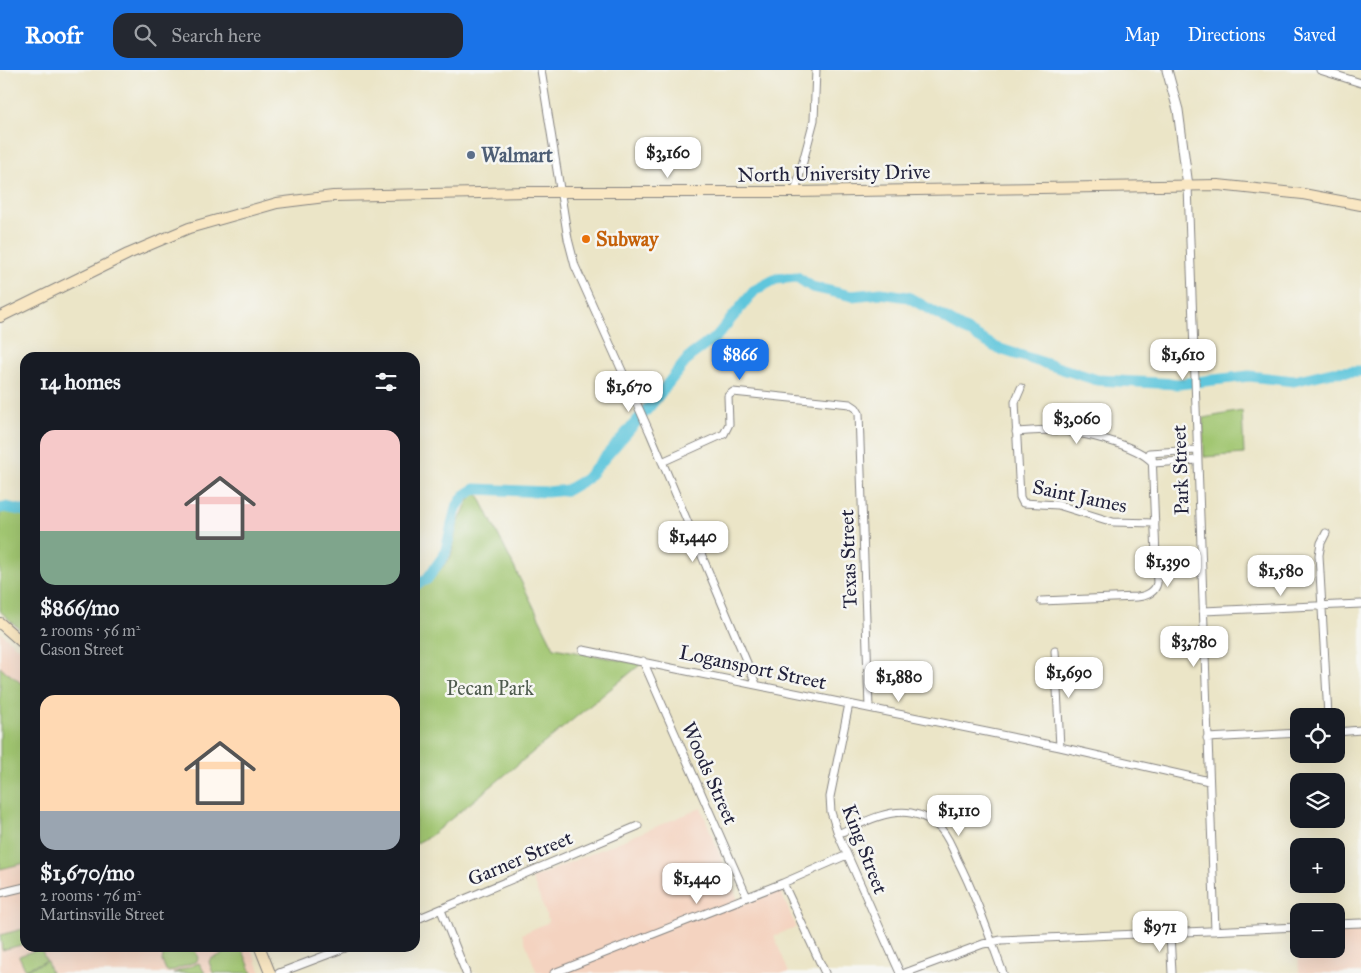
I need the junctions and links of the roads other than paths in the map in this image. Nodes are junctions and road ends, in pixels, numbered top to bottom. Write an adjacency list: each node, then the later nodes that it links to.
1 (542, 70): 7 (street)
2 (816, 70): 8 (street)
3 (1167, 70): 6 (street, Park Street)
4 (1320, 70): 5 (street)
5 (1361, 83)
6 (1188, 186): 8 (main road, North University Drive); 9 (main road, North University Drive); 13 (street, Park Street)
7 (560, 192): 8 (main road, North University Drive); 10 (main road, North University Drive); 17 (street)
8 (795, 192)
9 (1361, 205)
10 (0, 317)
11 (1021, 388): 12 (street, Saint James)
12 (1016, 432): 14 (street); 19 (street, Saint James)
13 (1196, 450): 15 (street); 16 (street, Park Street)
14 (1139, 452): 15 (street); 18 (street)
15 (1152, 453): 18 (street)
16 (1197, 460): 18 (street); 24 (street, Park Street)
17 (662, 462): 30 (street); 32 (street, Texas Street)
18 (1153, 463): 19 (street)
19 (1155, 523): 21 (street)
20 (1326, 533): 23 (street)
21 (1041, 601)
22 (1361, 604): 23 (street)
23 (1321, 606): 24 (street); 33 (street)
24 (1203, 611): 37 (street, Park Street)
25 (0, 623): 26 (main road)
26 (20, 641)
27 (584, 650): 29 (street, Logansport Street)
28 (1055, 651): 38 (street)
29 (643, 661): 30 (street, Logansport Street); 46 (street, Woods Street)
30 (756, 684): 31 (street, Logansport Street)
31 (849, 704): 32 (street, Logansport Street); 41 (street, King Street)
32 (869, 708): 38 (street, Logansport Street)
33 (1327, 708)
34 (1361, 730): 35 (street)
35 (1345, 731)
36 (1290, 734): 37 (street)
37 (1207, 738): 39 (street, Park Street)
38 (1060, 747): 39 (street, Logansport Street)
39 (1208, 782): 52 (street, Park Street)
40 (638, 826): 47 (street, Garner Street)
41 (838, 834): 42 (street, King Street); 54 (street)
42 (847, 855): 43 (street); 62 (street, King Street)
43 (783, 883): 46 (street); 61 (street)
44 (20, 888): 45 (street)
45 (0, 893)
46 (747, 897): 60 (street)
47 (441, 910): 48 (street, Garner Street); 59 (street)
48 (420, 918)
49 (1361, 923): 50 (street)
50 (1345, 924)
51 (1290, 927): 52 (street)
52 (1215, 931): 53 (street)
53 (1170, 933): 54 (street); 65 (street)
54 (992, 942): 63 (street); 64 (street)
55 (262, 952): 57 (main road)
56 (334, 952): 58 (street)
57 (270, 973)
58 (279, 973)
59 (466, 973)
60 (554, 973)
61 (824, 973)
62 (900, 973)
63 (905, 973)
64 (1003, 973)
65 (1172, 973)

